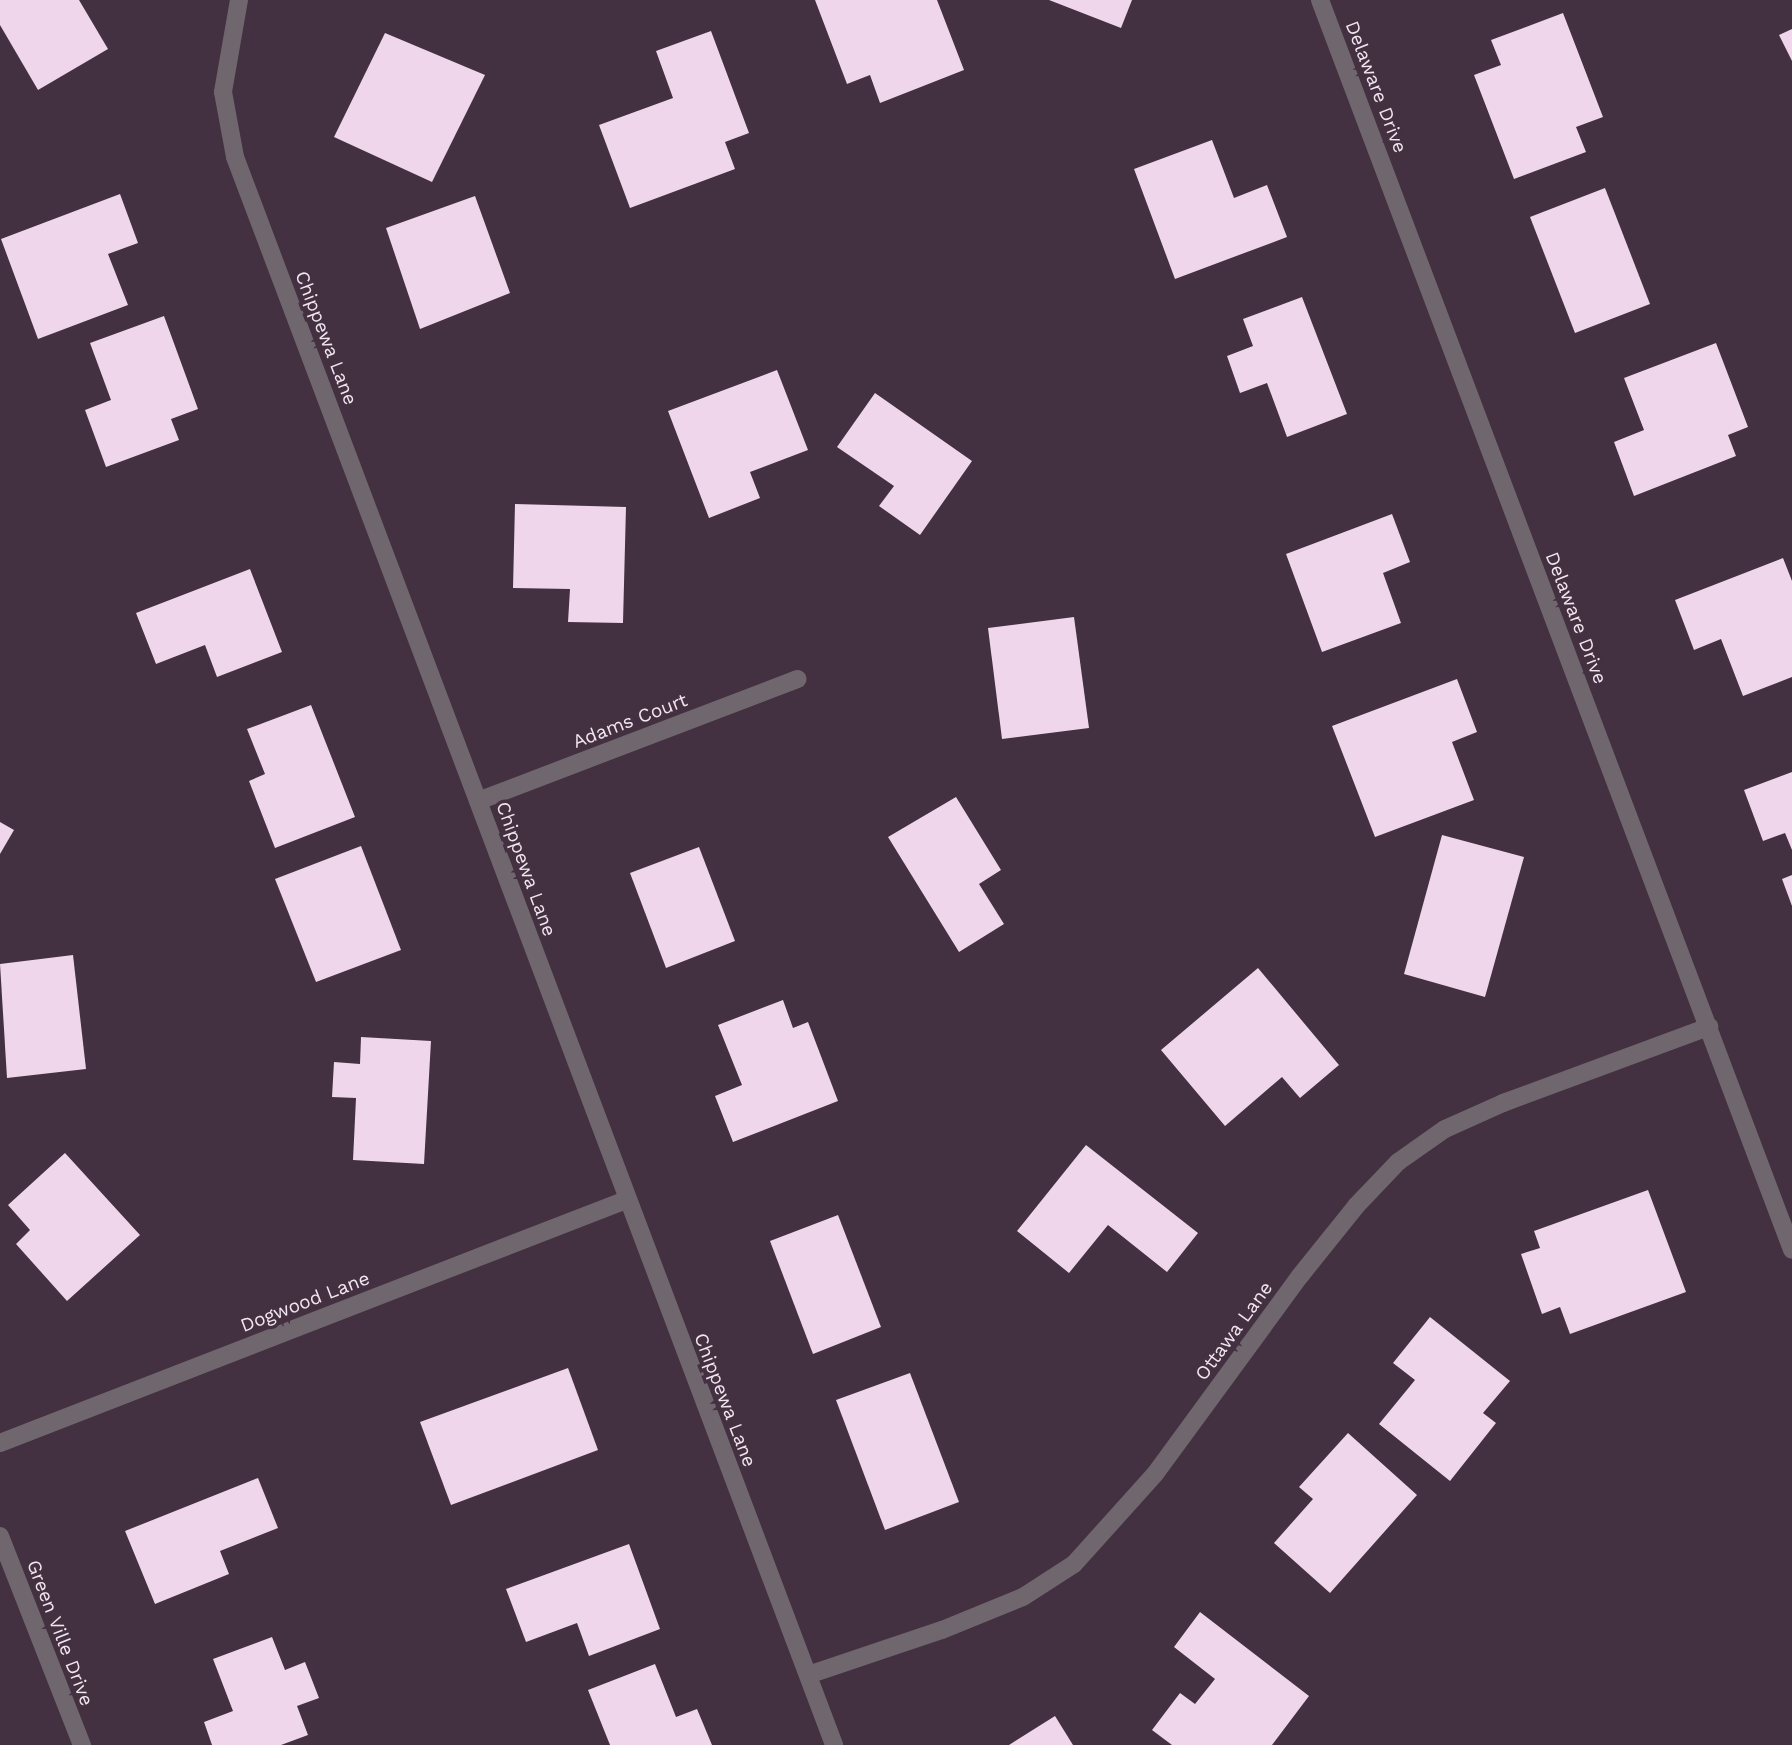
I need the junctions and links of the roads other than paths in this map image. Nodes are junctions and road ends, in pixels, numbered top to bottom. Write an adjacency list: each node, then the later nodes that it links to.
1 (239, 0): 4 (street, Chippewa Lane)
2 (1320, 0): 5 (street, Delaware Drive)
3 (797, 679): 4 (street, Adams Court)
4 (478, 801): 6 (street, Chippewa Lane)
5 (1709, 1027): 7 (street, Delaware Drive); 10 (street, Ottawa Lane)
6 (626, 1200): 8 (street, Dogwood Lane); 10 (street, Chippewa Lane)
7 (1792, 1251)
8 (0, 1443)
9 (0, 1536): 11 (street, Green Ville Drive)
10 (807, 1675): 12 (street, Chippewa Lane)
11 (82, 1745)
12 (834, 1745)

